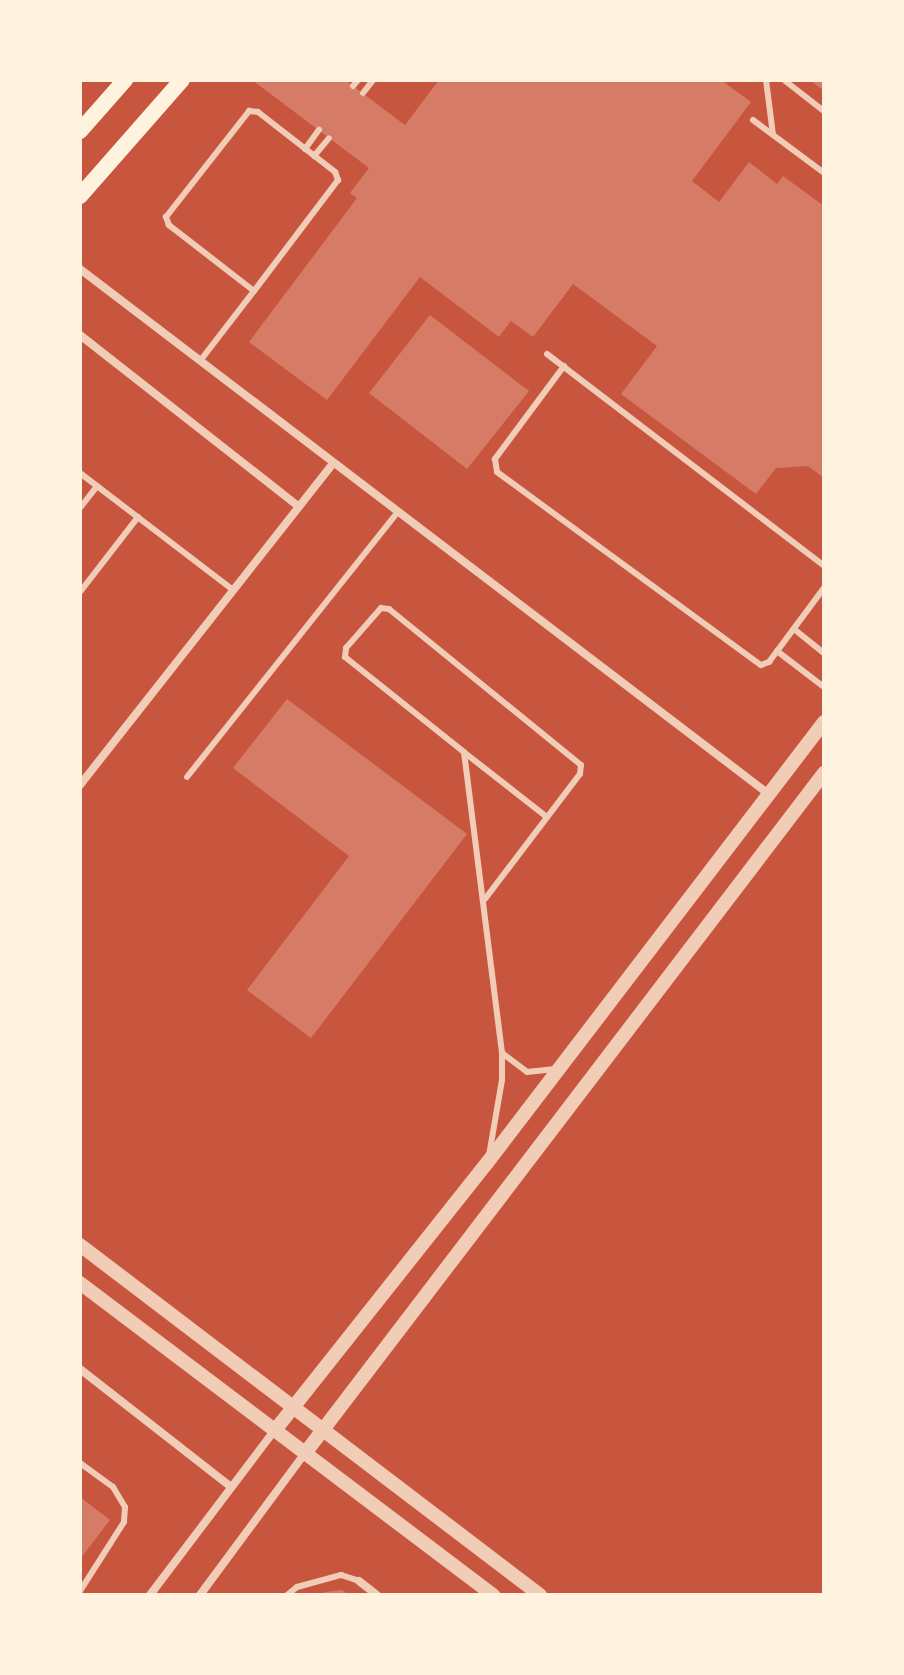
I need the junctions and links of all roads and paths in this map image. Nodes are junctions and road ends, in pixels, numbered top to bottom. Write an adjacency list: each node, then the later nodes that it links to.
1 (125, 80): 10 (main road)
2 (182, 80): 16 (main road)
3 (373, 80): 6 (lane)
4 (766, 80): 11 (lane)
5 (784, 80): 7 (lane)
6 (363, 93)
7 (824, 111)
8 (753, 120): 11 (lane)
9 (319, 130): 13 (lane)
10 (80, 131)
11 (773, 135): 15 (lane)
12 (329, 138): 14 (lane)
13 (305, 149): 14 (lane); 18 (lane)
14 (314, 156): 18 (lane)
15 (824, 173)
16 (80, 196)
17 (80, 269): 21 (street)
18 (254, 291): 21 (lane)
19 (80, 335): 26 (street)
20 (547, 354): 22 (lane)
21 (200, 361): 23 (street)
22 (564, 366): 30 (lane); 35 (lane)
23 (333, 463): 26 (street); 28 (street)
24 (80, 473): 25 (lane)
25 (97, 486): 27 (lane); 29 (lane)
26 (299, 507): 32 (street)
27 (80, 508)
28 (398, 512): 41 (lane); 43 (street)
29 (138, 517): 32 (lane); 33 (lane)
30 (824, 566)
31 (824, 588): 34 (lane)
32 (233, 590): 42 (street)
33 (80, 592)
34 (794, 629): 35 (lane); 36 (lane)
35 (777, 651): 37 (lane)
36 (824, 653)
37 (824, 687)
38 (824, 722): 43 (street)
39 (464, 752): 44 (lane); 44 (lane); 45 (lane)
40 (824, 773): 54 (street)
41 (187, 777)
42 (80, 784)
43 (771, 796): 47 (street)
44 (547, 817): 45 (lane)
45 (485, 899): 46 (lane)
46 (502, 1053): 47 (lane); 48 (lane)
47 (559, 1068): 48 (street)
48 (487, 1163): 52 (street)
49 (80, 1245): 52 (street)
50 (80, 1283): 53 (street)
51 (80, 1369): 57 (street)
52 (293, 1407): 53 (street); 54 (street)
53 (276, 1429): 55 (street); 57 (street)
54 (324, 1431): 55 (street); 65 (street)
55 (306, 1452): 61 (street); 64 (street)
56 (80, 1463): 59 (lane)
57 (231, 1487): 60 (street)
58 (359, 1581): 62 (lane); 63 (street)
59 (80, 1591)
60 (150, 1595)
61 (200, 1595)
62 (287, 1595)
63 (377, 1595)
64 (493, 1595)
65 (540, 1595)

